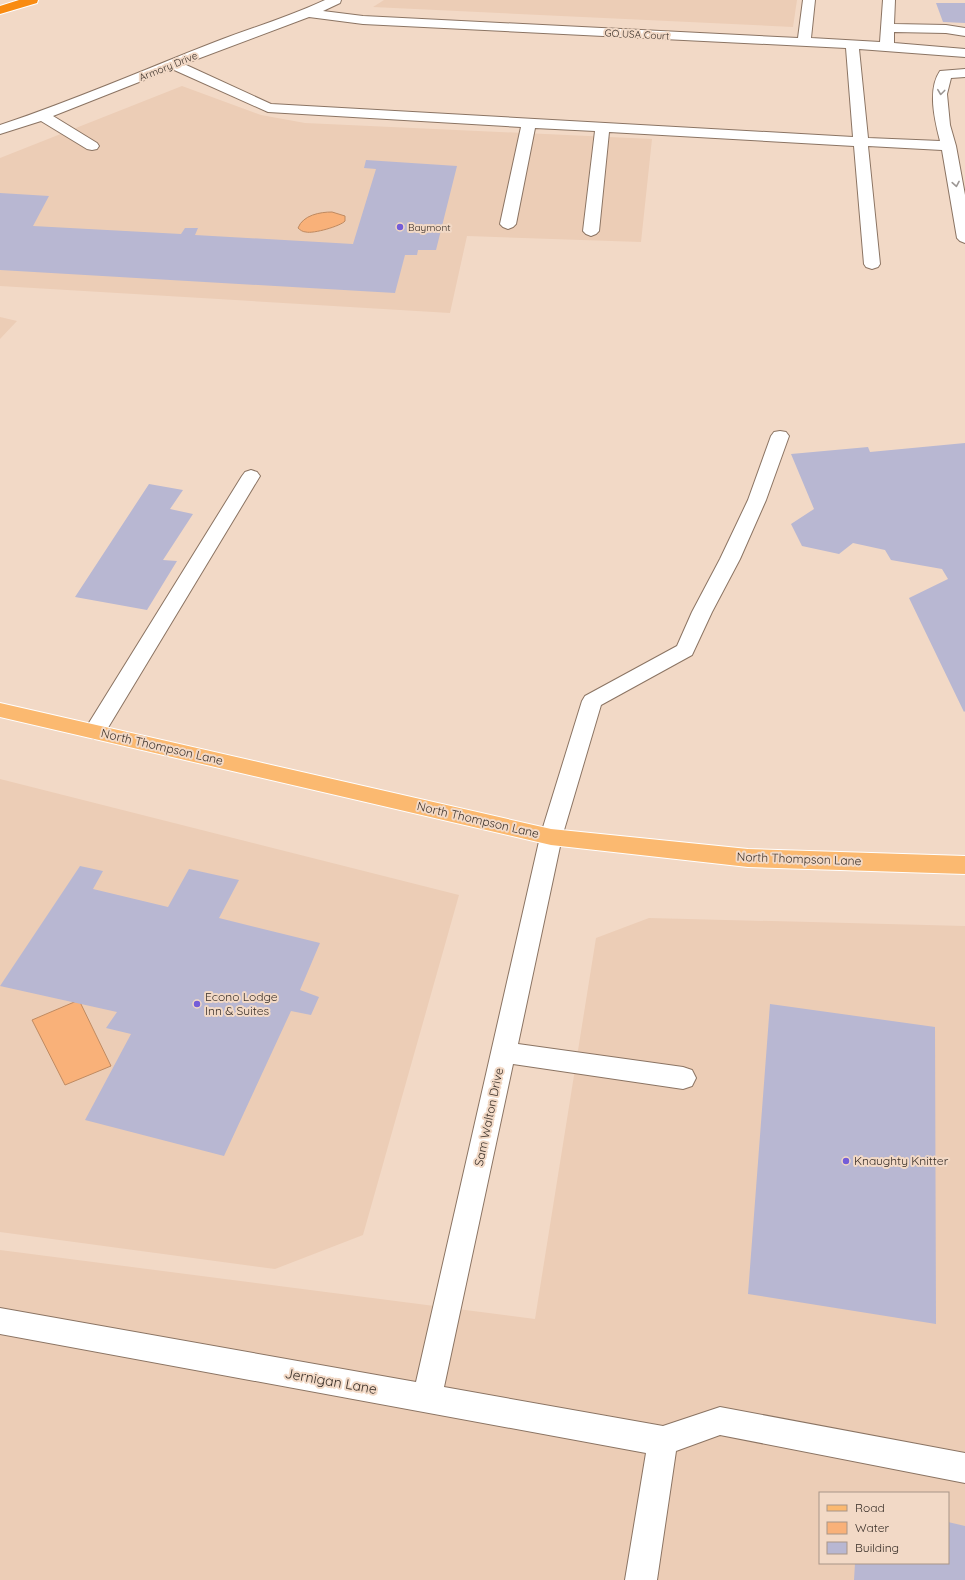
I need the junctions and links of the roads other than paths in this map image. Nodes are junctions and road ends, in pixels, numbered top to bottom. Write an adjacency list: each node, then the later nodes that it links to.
1 (32, 0): 5 (highway)
2 (336, 0): 6 (street, Armory Drive)
3 (809, 0): 9 (street)
4 (889, 0): 7 (street)
5 (0, 10)
6 (310, 13): 9 (street, GO USA Court); 13 (street, Armory Drive)
7 (888, 28): 8 (street); 11 (street)
8 (965, 32)
9 (804, 42): 10 (street, GO USA Court)
10 (852, 45): 11 (street, GO USA Court); 19 (street)
11 (887, 46): 12 (street, GO USA Court)
12 (965, 53)
13 (172, 64): 15 (street, Armory Drive); 16 (street)
14 (965, 73): 21 (street, one-way to 21)
15 (43, 116): 18 (street, Armory Drive); 20 (street)
16 (528, 124): 17 (street); 22 (street)
17 (602, 128): 19 (street); 23 (street)
18 (0, 130)
19 (861, 142): 21 (street); 25 (street)
20 (92, 146)
21 (949, 146): 24 (street, one-way to 24)
22 (508, 224)
23 (591, 231)
24 (965, 238)
25 (872, 264)
26 (780, 436): 30 (street, Sam Walton Drive)
27 (251, 476): 29 (street)
28 (0, 710): 29 (main road, North Thompson Lane)
29 (95, 732): 30 (main road, North Thompson Lane)
30 (551, 837): 31 (main road, North Thompson Lane); 32 (street, Sam Walton Drive)
31 (965, 865)
32 (503, 1052): 33 (street); 35 (street, Sam Walton Drive)
33 (683, 1078)
34 (0, 1321): 35 (street, Jernigan Lane)
35 (427, 1398): 36 (street, Jernigan Lane)
36 (663, 1441): 37 (street); 38 (street)
37 (965, 1468)
38 (641, 1580)

